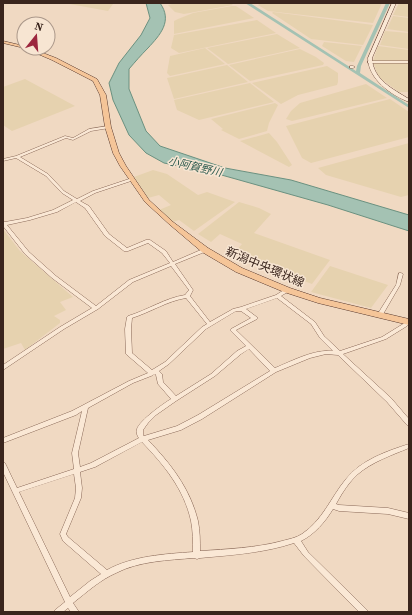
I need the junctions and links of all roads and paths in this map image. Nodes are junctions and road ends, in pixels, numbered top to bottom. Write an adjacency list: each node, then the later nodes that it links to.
1 (394, 3): 5 (main road)
2 (3, 42): 3 (main road, 新潟中央環状線)
3 (16, 46)
4 (46, 56): 8 (main road, 新潟中央環状線)
5 (369, 62): 6 (street); 7 (main road)
6 (409, 62)
7 (409, 101)
8 (108, 128): 9 (street); 11 (main road, 新潟中央環状線)
9 (17, 157): 10 (street); 12 (street)
10 (3, 160)
11 (133, 179): 12 (street); 14 (main road, 新潟中央環状線)
12 (78, 201): 13 (street); 15 (street)
13 (3, 223): 20 (street)
14 (205, 250): 15 (street); 17 (main road, 新潟中央環状線)
15 (171, 264): 18 (street); 20 (street)
16 (401, 274): 22 (street)
17 (286, 290): 19 (street); 22 (main road, 新潟中央環状線)
18 (187, 296): 24 (street); 29 (street)
19 (278, 296): 21 (street); 26 (street)
20 (96, 308): 27 (street)
21 (242, 309): 24 (street); 25 (street)
22 (380, 315): 23 (main road, 新潟中央環状線)
23 (408, 322): 26 (street)
24 (210, 325): 29 (street)
25 (249, 346): 28 (street); 30 (street)
26 (339, 353): 28 (street); 32 (street)
27 (3, 368)
28 (274, 371): 33 (street)
29 (154, 372): 30 (street); 31 (street)
30 (175, 400): 33 (street)
31 (86, 406): 34 (street); 37 (street)
32 (409, 423)
33 (143, 439): 37 (street); 42 (street)
34 (3, 441)
35 (409, 446): 39 (street)
36 (3, 465): 38 (street)
37 (76, 472): 38 (street); 43 (street)
38 (15, 491): 44 (street)
39 (332, 506): 40 (street); 41 (street)
40 (409, 516)
41 (296, 540): 42 (street); 47 (street)
42 (198, 556): 43 (street)
43 (106, 574): 44 (street)
44 (69, 603): 45 (street); 46 (street)
45 (58, 612)
46 (75, 612)
47 (364, 612)

